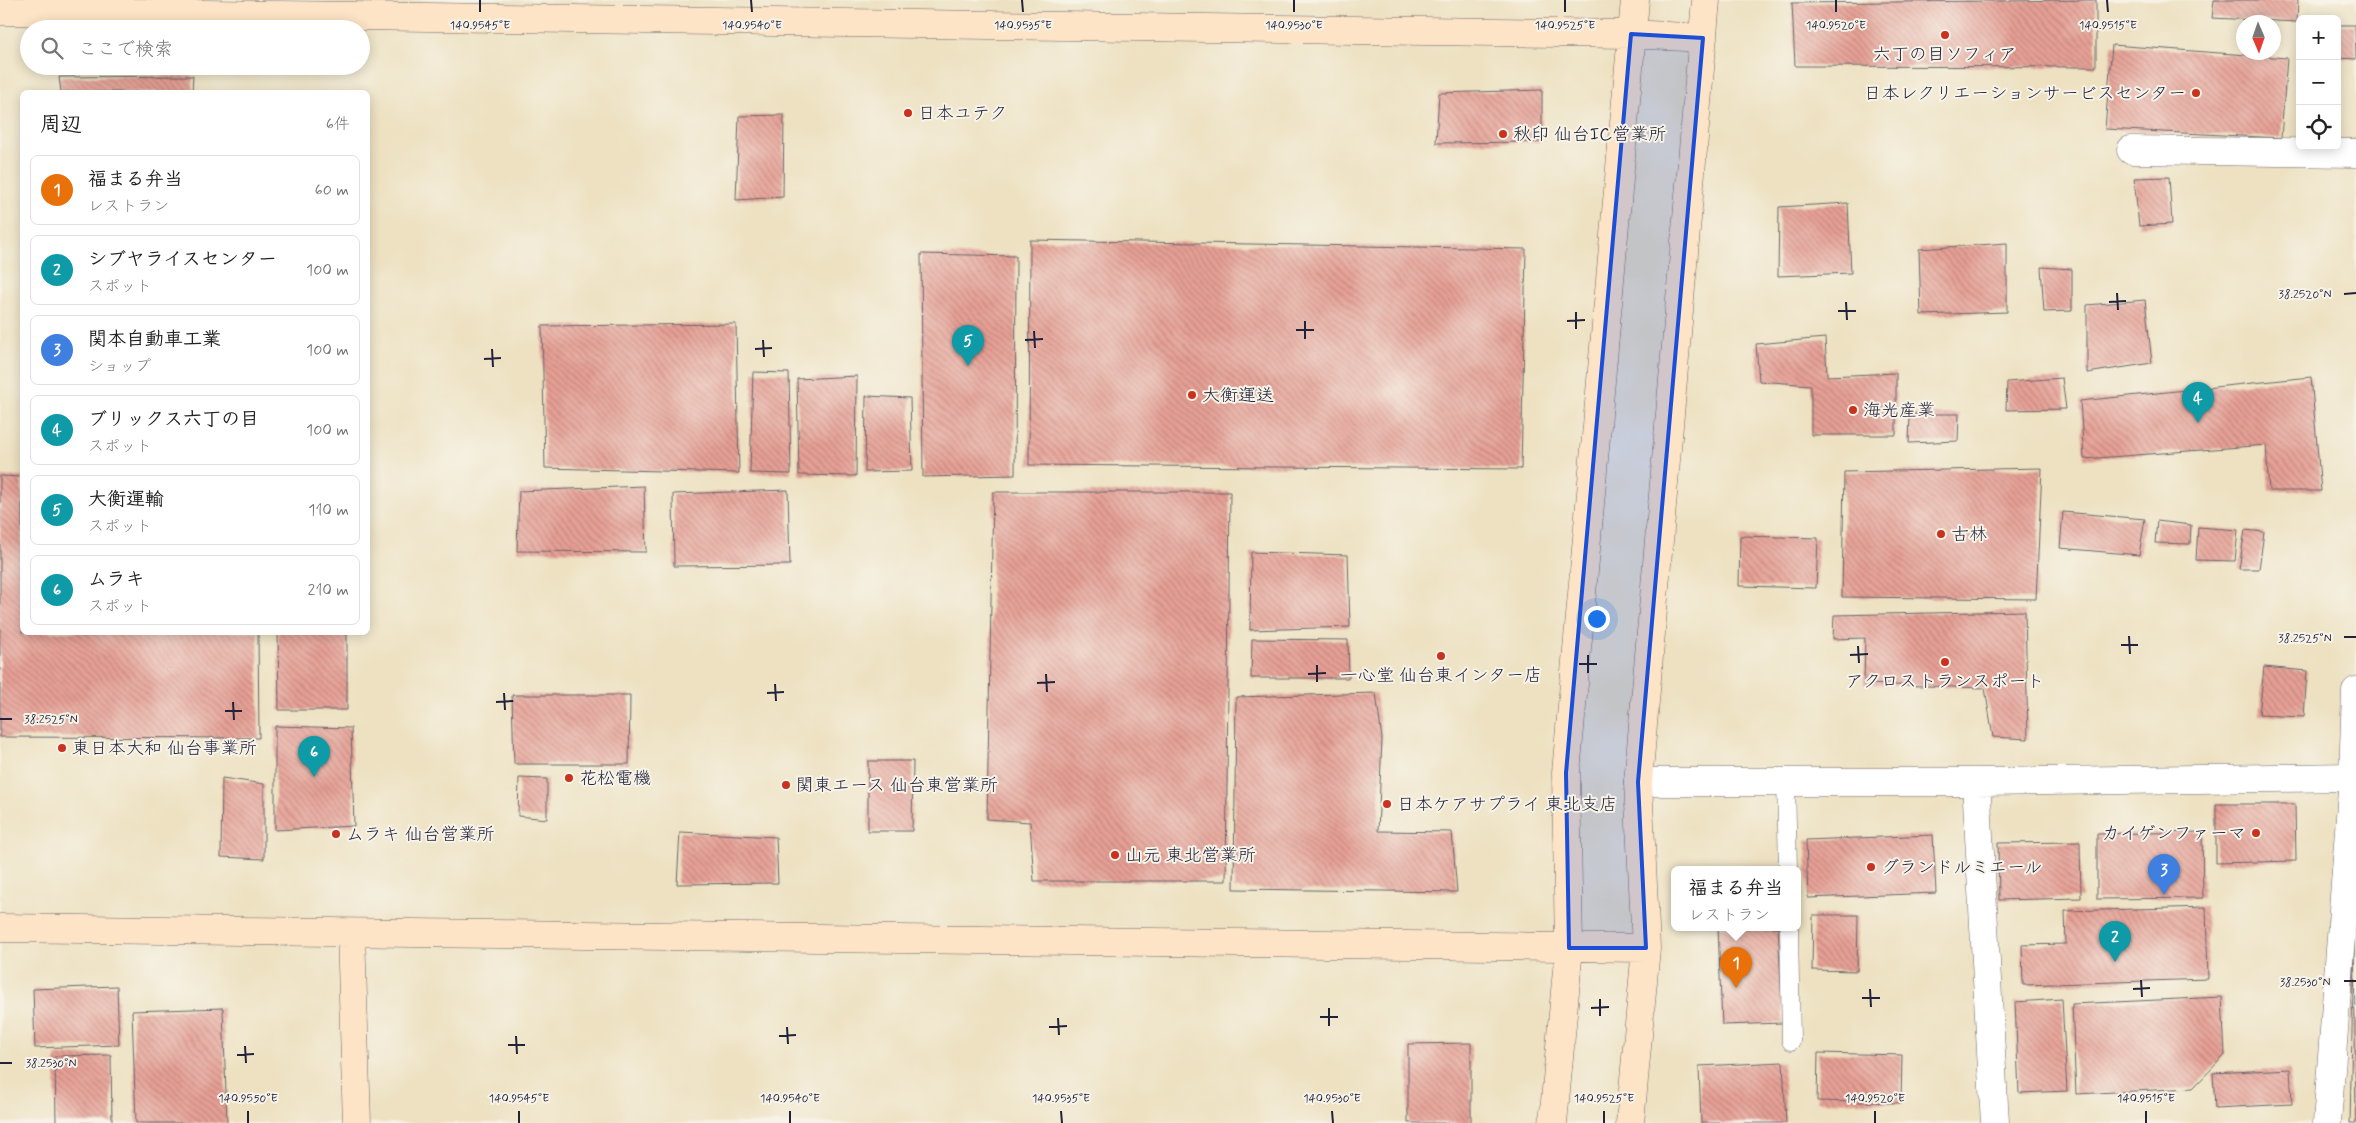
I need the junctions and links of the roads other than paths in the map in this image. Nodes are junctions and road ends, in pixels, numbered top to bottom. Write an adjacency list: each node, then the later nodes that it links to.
1 (1635, 0): 4 (street)
2 (1706, 0): 5 (street)
3 (0, 11): 4 (street)
4 (1631, 34): 5 (street); 17 (street)
5 (1703, 38): 10 (street)
6 (2131, 150): 7 (street)
7 (2356, 153)
8 (2356, 691): 9 (street)
9 (2355, 777): 12 (street); 24 (street)
10 (1638, 782): 11 (street); 18 (street)
11 (1786, 782): 12 (street); 13 (lane)
12 (1976, 782): 23 (street)
13 (1788, 866)
14 (0, 928): 16 (street)
15 (1789, 931): 19 (lane)
16 (351, 933): 17 (street); 20 (street)
17 (1569, 948): 18 (street); 21 (street)
18 (1646, 948): 22 (street)
19 (1792, 1040)
20 (357, 1123)
21 (1553, 1123)
22 (1630, 1123)
23 (1996, 1123)
24 (2327, 1123)

